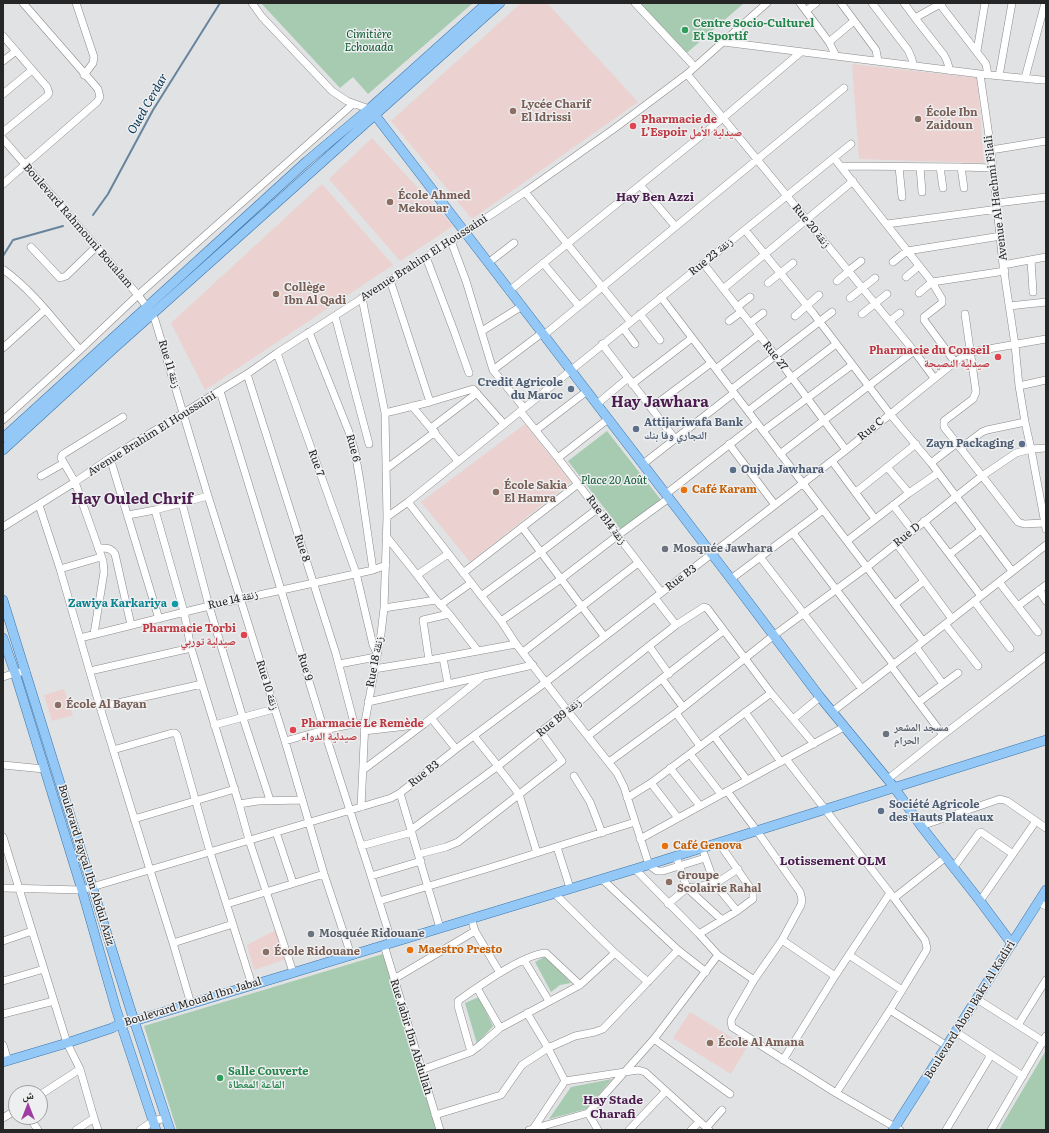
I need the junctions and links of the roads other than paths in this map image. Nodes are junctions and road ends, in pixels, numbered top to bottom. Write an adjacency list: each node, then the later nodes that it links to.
1 (23, 3): 35 (street)
2 (76, 3): 35 (street)
3 (252, 3): 42 (street)
4 (487, 3): 43 (main road)
5 (500, 3): 43 (main road)
6 (635, 3): 30 (street)
7 (767, 3): 21 (street, Avenue Brahim El Houssaini)
8 (800, 3): 17 (street)
9 (816, 3): 17 (street)
10 (842, 3): 19 (street)
11 (872, 3): 29 (street)
12 (904, 3): 18 (street)
13 (940, 3): 18 (street); 24 (street)
14 (985, 3): 24 (street)
15 (1012, 3): 37 (street)
16 (1044, 3): 38 (street)
17 (806, 11): 22 (street)
18 (915, 18): 32 (street)
19 (854, 21): 22 (street); 28 (street)
20 (3, 36): 23 (street)
21 (723, 42): 25 (street); 30 (street, Avenue Brahim El Houssaini)
22 (829, 42): 26 (street)
23 (16, 50): 27 (street); 31 (street)
24 (977, 51): 36 (street)
25 (800, 52): 26 (street); 44 (street)
26 (836, 56): 28 (street)
27 (3, 61)
28 (878, 61): 29 (street)
29 (913, 65): 32 (street)
30 (695, 67): 33 (street, Avenue Brahim El Houssaini)
31 (32, 70): 41 (street); 45 (street)
32 (950, 70): 34 (street)
33 (687, 74): 44 (street, Rue 20 زنقة); 67 (street, Avenue Brahim El Houssaini)
34 (980, 74): 36 (street); 49 (street, Avenue Al Hachmi Filali)
35 (84, 75): 54 (street)
36 (988, 75): 37 (street)
37 (999, 76): 38 (street)
38 (1025, 78): 39 (street)
39 (1046, 80)
40 (844, 88): 52 (street)
41 (3, 94)
42 (354, 104): 43 (street); 50 (street)
43 (372, 112): 53 (main road); 61 (main road); 77 (main road)
44 (724, 118): 52 (street, Rue 20 زنقة); 64 (street)
45 (3, 132)
46 (3, 139): 54 (street, Boulevard Rahmouni Boualam)
47 (1046, 141): 49 (street)
48 (851, 144): 51 (street, Rue 23 زنقة)
49 (991, 150): 60 (street, Avenue Al Hachmi Filali)
50 (299, 152): 53 (street); 113 (street)
51 (834, 158): 55 (street); 69 (street, Rue 23 زنقة)
52 (757, 160): 69 (street, Rue 20 زنقة); 75 (street)
53 (307, 161): 61 (street); 126 (main road)
54 (26, 165): 63 (street); 83 (street, Boulevard Rahmouni Boualam)
55 (841, 166): 56 (street); 62 (street)
56 (899, 167): 57 (street); 70 (street)
57 (920, 167): 58 (street); 68 (street)
58 (940, 167): 59 (street); 65 (street)
59 (961, 167): 60 (street); 66 (street)
60 (993, 168): 72 (street, Avenue Al Hachmi Filali)
61 (315, 169): 126 (main road)
62 (853, 182): 73 (street); 74 (street)
63 (3, 184)
64 (640, 185): 75 (street); 81 (street)
65 (942, 188)
66 (964, 188)
67 (525, 192): 77 (street, Avenue Brahim El Houssaini); 81 (street)
68 (922, 192)
69 (787, 196): 73 (street, Rue 20 زنقة); 76 (street, Rue 23 زنقة)
70 (902, 197)
71 (1046, 197): 72 (street)
72 (997, 206): 74 (street); 78 (street, Avenue Al Hachmi Filali)
73 (807, 220): 85 (street); 98 (street, Rue 20 زنقة)
74 (887, 224): 84 (street)
75 (675, 226): 106 (street)
76 (745, 230): 85 (street); 93 (street, Rue 23 زنقة)
77 (465, 232): 79 (street, Avenue Brahim El Houssaini); 91 (main road)
78 (1001, 236): 84 (street); 96 (street, Avenue Al Hachmi Filali)
79 (451, 241): 86 (street, Avenue Brahim El Houssaini); 142 (street)
80 (514, 243): 91 (street)
81 (568, 244): 92 (street); 106 (street)
82 (31, 247): 83 (street)
83 (96, 247): 113 (street, Boulevard Rahmouni Boualam)
84 (907, 251): 90 (street); 95 (street)
85 (765, 255): 99 (street); 108 (street)
86 (426, 257): 102 (street, Avenue Brahim El Houssaini); 164 (street)
87 (1046, 257): 88 (street)
88 (1031, 260): 96 (street); 110 (street)
89 (861, 261): 98 (street)
90 (893, 262)
91 (488, 263): 109 (main road)
92 (543, 263): 109 (street); 122 (street)
93 (703, 263): 108 (street, Rue 27); 115 (street, Rue 23 زنقة)
94 (793, 263): 99 (street)
95 (919, 266): 100 (street); 104 (street)
96 (1004, 268): 104 (street); 124 (street, Avenue Al Hachmi Filali)
97 (4, 270): 125 (street)
98 (848, 271): 103 (street); 107 (street, Rue 20 زنقة)
99 (780, 273): 105 (street); 123 (street)
100 (906, 277)
101 (875, 278): 107 (street)
102 (390, 280): 117 (street, Avenue Brahim El Houssaini); 177 (street)
103 (837, 281)
104 (932, 282): 111 (street); 159 (street)
105 (768, 283)
106 (602, 286): 122 (street); 137 (street)
107 (862, 288): 118 (street); 120 (street, Rue 20 زنقة)
108 (723, 289): 127 (street, Rue 27)
109 (509, 291): 121 (main road)
110 (1033, 292)
111 (919, 293)
112 (887, 294): 120 (street)
113 (138, 295): 126 (street, Boulevard Rahmouni Boualam); 154 (street)
114 (819, 295): 123 (street)
115 (661, 297): 130 (street, Rue 23 زنقة); 146 (street)
116 (750, 297): 127 (street)
117 (362, 298): 134 (street, Avenue Brahim El Houssaini); 183 (street, Rue 18 زنقة)
118 (850, 298)
119 (1046, 302): 124 (street)
120 (875, 304): 131 (street); 139 (street, Rue 20 زنقة)
121 (522, 306): 142 (street); 144 (main road)
122 (579, 306): 144 (street)
123 (807, 306): 135 (street); 138 (street)
124 (1009, 306): 152 (street, Avenue Al Hachmi Filali)
125 (45, 310): 153 (street); 154 (street)
126 (150, 310): 184 (street, Rue 11 زنقة); 196 (main road); 204 (main road)
127 (739, 310): 136 (street); 140 (street, Rue 27)
128 (832, 312): 138 (street)
129 (763, 313): 140 (street)
130 (640, 314): 137 (street, Rue 23 زنقة); 148 (street)
131 (862, 314)
132 (900, 314): 139 (street)
133 (965, 314): 156 (street)
134 (335, 316): 143 (street, Avenue Brahim El Houssaini); 198 (street)
135 (795, 316)
136 (729, 321)
137 (630, 322): 141 (street, Rue 23 زنقة)
138 (819, 322): 151 (street); 158 (street)
139 (890, 322): 155 (street, Rue 20 زنقة)
140 (750, 323): 145 (street, Rue 27)
141 (623, 328): 149 (street, Rue 23 زنقة); 150 (street)
142 (482, 331): 162 (street)
143 (309, 332): 157 (street, Avenue Brahim El Houssaini); 261 (street, Rue 6)
144 (543, 334): 162 (street); 163 (main road)
145 (759, 335): 158 (street, Rue 27); 161 (street)
146 (692, 338): 161 (street); 169 (street)
147 (1046, 339): 152 (street, Rue C)
148 (660, 340)
149 (602, 344): 163 (street, Rue 23 زنقة); 169 (street)
150 (636, 344)
151 (836, 344): 160 (street); 166 (street)
152 (1015, 344): 156 (street, Rue C); 171 (street, Avenue Al Hachmi Filali)
153 (3, 348)
154 (80, 350): 188 (street)
155 (914, 351): 167 (street, Rue 20 زنقة); 170 (street)
156 (971, 352): 159 (street, Rue C); 201 (street)
157 (277, 353): 165 (street, Avenue Brahim El Houssaini); 263 (street, Rue 7)
158 (775, 355): 166 (street, Rue 27); 175 (street)
159 (955, 362): 167 (street, Rue C)
160 (852, 365): 170 (street); 176 (street)
161 (714, 366): 175 (street); 180 (street)
162 (493, 370): 181 (street, Rue B14 زنقة)
163 (571, 370): 174 (main road); 181 (street, Rue 23 زنقة)
164 (469, 373)
165 (247, 374): 172 (street, Avenue Brahim El Houssaini); 269 (street, Rue 8)
166 (792, 377): 176 (street, Rue 27); 182 (street)
167 (934, 378): 185 (street, Rue C)
168 (1046, 380): 171 (street)
169 (630, 381): 178 (street); 180 (street)
170 (868, 386): 185 (street); 189 (street)
171 (1019, 386): 190 (street, Avenue Al Hachmi Filali)
172 (220, 391): 184 (street, Avenue Brahim El Houssaini); 273 (street, Rue 9)
173 (475, 391): 177 (street); 192 (street); 193 (street)
174 (587, 391): 178 (main road); 194 (street)
175 (733, 391): 182 (street); 197 (street)
176 (808, 398): 189 (street, Rue 27); 195 (street)
177 (430, 402): 179 (street)
178 (597, 404): 187 (main road)
179 (412, 406): 183 (street); 193 (street)
180 (651, 408): 197 (street)
181 (522, 409): 192 (street, Rue 23 زنقة); 194 (street, Rue B14 زنقة)
182 (748, 411): 191 (street)
183 (385, 412): 215 (street, Rue 18 زنقة)
184 (184, 414): 207 (street, Avenue Brahim El Houssaini); 224 (street, Rue 10 زنقة)
185 (890, 414): 200 (street); 205 (street, Rue C)
186 (123, 417): 211 (street)
187 (608, 419): 208 (street); 213 (main road)
188 (3, 420)
189 (824, 420): 205 (street, Rue 27); 206 (street)
190 (1024, 422): 201 (street); 203 (street, Avenue Al Hachmi Filali)
191 (757, 423): 195 (street); 199 (street)
192 (504, 424): 209 (street, Rue 23 زنقة)
193 (433, 430): 209 (street); 215 (street)
194 (536, 430): 208 (street, Rue B14 زنقة)
195 (763, 431): 206 (street)
196 (3, 438)
197 (675, 439): 213 (street)
198 (369, 444)
199 (729, 444): 225 (street); 230 (street)
200 (916, 444): 212 (street); 214 (street)
201 (959, 446): 212 (street); 218 (street)
202 (1046, 448): 203 (street, Rue D)
203 (1031, 449): 218 (street, Rue D); 239 (street, Avenue Al Hachmi Filali)
204 (3, 450)
205 (846, 450): 210 (street, Rue C)
206 (780, 454): 220 (street)
207 (110, 458): 219 (street, Avenue Brahim El Houssaini); 235 (street)
208 (558, 458): 221 (street, Rue B14 زنقة)
209 (458, 461): 227 (street, Rue 23 زنقة)
210 (832, 461): 220 (street, Rue C); 222 (street)
211 (64, 463): 217 (street); 219 (street)
212 (931, 463): 216 (street)
213 (642, 464): 225 (main road)
214 (887, 467): 222 (street); 223 (street)
215 (386, 469): 236 (street, Rue 18 زنقة)
216 (938, 473): 223 (street); 226 (street)
217 (41, 476)
218 (982, 476): 226 (street, Rue D); 239 (street)
219 (75, 482): 229 (street, Avenue Brahim El Houssaini); 250 (street)
220 (803, 483): 230 (street, Rue C); 234 (street)
221 (578, 484): 232 (street, Rue B14 زنقة); 241 (street)
222 (856, 492): 237 (street)
223 (909, 493): 231 (street)
224 (208, 496): 228 (street); 280 (street, Rue 10 زنقة)
225 (667, 496): 246 (street); 253 (main road)
226 (956, 496): 238 (street, Rue D); 242 (street)
227 (408, 502): 236 (street, Rue 23 زنقة); 252 (street)
228 (182, 503): 233 (street); 286 (street)
229 (39, 505): 240 (street, Avenue Brahim El Houssaini); 260 (street)
230 (775, 505): 253 (street, Rue C)
231 (893, 505): 237 (street); 243 (street)
232 (597, 509): 246 (street, Rue B14 زنقة); 251 (street)
233 (154, 510): 235 (street); 290 (street)
234 (823, 510): 244 (street); 247 (street)
235 (128, 515): 293 (street)
236 (386, 517): 245 (street, Rue 18 زنقة)
237 (876, 519): 247 (street)
238 (924, 521): 243 (street, Rue D); 254 (street)
239 (1045, 526)
240 (3, 527)
241 (522, 527): 251 (street); 264 (street)
242 (981, 530): 254 (street); 262 (street)
243 (913, 531): 248 (street, Rue D)
244 (793, 532): 256 (street); 274 (street)
245 (386, 536): 258 (street, Rue 18 زنقة); 265 (street)
246 (618, 536): 257 (street, Rue B14 زنقة); 266 (street)
247 (847, 541): 259 (street)
248 (896, 543): 259 (street, Rue D); 268 (street)
249 (1046, 546): 262 (street)
250 (98, 548): 255 (street); 297 (street)
251 (541, 552): 266 (street); 277 (street)
252 (448, 554): 264 (street); 265 (street)
253 (712, 554): 267 (main road); 276 (street, Rue B3)
254 (950, 554): 278 (street)
255 (101, 557): 260 (street); 301 (street)
256 (760, 557): 267 (street); 292 (street)
257 (638, 563): 276 (street, Rue B14 زنقة); 287 (street)
258 (386, 565): 261 (street, Rue 14 زنقة); 289 (street, Rue 18 زنقة)
259 (866, 567): 274 (street, Rue D); 285 (street)
260 (60, 569): 305 (street)
261 (373, 570): 263 (street, Rue 14 زنقة)
262 (1012, 571): 270 (street)
263 (356, 573): 269 (street, Rue 14 زنقة); 314 (street, Rue 7)
264 (463, 573): 271 (street)
265 (417, 575): 284 (street)
266 (561, 579): 287 (street); 295 (street)
267 (731, 579): 303 (main road)
268 (924, 581): 285 (street); 294 (street)
269 (313, 582): 273 (street, Rue 14 زنقة); 319 (street, Rue 8)
270 (999, 582): 278 (street); 288 (street)
271 (471, 583): 277 (street); 284 (street)
272 (1046, 585): 275 (street)
273 (281, 589): 280 (street, Rue 14 زنقة); 356 (street, Rue 9)
274 (837, 589): 292 (street, Rue D); 320 (street)
275 (1039, 590): 283 (street); 288 (street)
276 (661, 592): 279 (street, Rue B3)
277 (481, 596): 295 (street)
278 (981, 596): 282 (street)
279 (655, 598): 298 (street); 302 (street, Rue B3)
280 (240, 599): 286 (street, Rue 14 زنقة); 343 (street, Rue 10 زنقة)
281 (3, 600): 325 (main road, Boulevard Fayçal Ibn Abdul Aziz)
282 (974, 601): 294 (street); 311 (street)
283 (1046, 601)
284 (438, 603): 289 (street); 291 (street)
285 (895, 604): 306 (street)
286 (209, 606): 290 (street, Rue 14 زنقة); 348 (street)
287 (582, 606): 302 (street); 313 (street)
288 (1018, 606): 300 (street)
289 (384, 608): 314 (street, Rue 18 زنقة)
290 (184, 612): 293 (street, Rue 14 زنقة); 310 (street)
291 (449, 614): 312 (street); 318 (street)
292 (804, 614): 303 (street, Rue D); 336 (street)
293 (159, 619): 297 (street, Rue 14 زنقة)
294 (952, 619): 296 (street)
295 (501, 621): 307 (street)
296 (945, 624): 306 (street); 322 (street)
297 (131, 625): 301 (street, Rue 14 زنقة)
298 (676, 625): 299 (street, Rue B9 زنقة); 308 (street, Rue B9 زنقة)
299 (723, 631): 317 (street); 328 (street)
300 (1038, 632)
301 (94, 634): 305 (street, Rue 14 زنقة)
302 (604, 636): 332 (street, Rue B3)
303 (774, 636): 317 (street, Rue D); 338 (main road)
304 (3, 638): 326 (main road, Boulevard Fayçal Ibn Abdul Aziz)
305 (80, 638): 324 (street)
306 (923, 641): 309 (street)
307 (516, 644): 312 (street); 313 (street)
308 (649, 646): 328 (street); 344 (street, Rue B9 زنقة)
309 (916, 647): 320 (street); 333 (street)
310 (191, 648): 324 (street); 334 (street)
311 (1010, 648)
312 (478, 651): 316 (street)
313 (523, 652): 321 (street)
314 (376, 655): 319 (street); 323 (street, Rue 18 زنقة)
315 (1046, 656): 359 (street)
316 (443, 658): 318 (street); 335 (street)
317 (746, 659): 337 (street); 342 (street, Rue D)
318 (429, 660): 323 (street)
319 (339, 664): 352 (street, Rue 8)
320 (892, 665): 336 (street); 340 (street)
321 (533, 666): 329 (street); 332 (street)
322 (978, 666)
323 (374, 669): 339 (street, Rue 18 زنقة)
324 (90, 671): 341 (street)
325 (26, 672): 326 (street); 432 (main road, Boulevard Fayçal Ibn Abdul Aziz)
326 (15, 673): 330 (street); 375 (main road, Boulevard Fayçal Ibn Abdul Aziz)
327 (958, 673): 333 (street)
328 (669, 674): 331 (street)
329 (483, 676): 335 (street); 349 (street)
330 (3, 677)
331 (662, 679): 342 (street); 361 (street)
332 (546, 682): 344 (street); 360 (street, Rue B3)
333 (942, 682): 340 (street)
334 (202, 684): 341 (street); 354 (street)
335 (448, 684): 339 (street)
336 (862, 689): 346 (street)
337 (771, 693): 345 (street); 350 (street)
338 (820, 697): 346 (main road); 350 (street)
339 (368, 702): 351 (street, Rue 18 زنقة)
340 (919, 702): 359 (street)
341 (100, 707): 368 (street)
342 (683, 707): 347 (street, Rue D)
343 (274, 709): 348 (street); 364 (street, Rue 10 زنقة)
344 (568, 710): 358 (street, Rue B9 زنقة); 361 (street)
345 (745, 712): 362 (street); 370 (street)
346 (832, 712): 355 (main road)
347 (676, 713): 366 (street); 371 (street, Rue D)
348 (243, 718): 354 (street); 387 (street)
349 (432, 718): 353 (street); 367 (street)
350 (792, 719): 365 (street)
351 (365, 722): 352 (street); 357 (street, Rue 18 زنقة)
352 (354, 723): 356 (street)
353 (424, 724): 357 (street); 376 (street)
354 (214, 725): 382 (street)
355 (844, 727): 365 (street); 378 (main road)
356 (324, 730): 364 (street); 394 (street, Rue 9)
357 (364, 731): 376 (street, Rue 18 زنقة)
358 (541, 732): 373 (street, Rue B9 زنقة); 385 (street)
359 (943, 734): 378 (street)
360 (474, 736): 367 (street, Rue B3); 373 (street)
361 (588, 736): 371 (street)
362 (714, 736): 366 (street); 379 (street)
363 (1046, 740): 381 (main road, Boulevard Mouad Ibn Jabal)
364 (285, 741): 388 (street, Rue 10 زنقة)
365 (814, 744): 370 (street)
366 (700, 746): 369 (street)
367 (456, 749): 383 (street, Rue B3)
368 (113, 750): 389 (street); 395 (street)
369 (690, 754): 374 (street); 384 (street)
370 (784, 760): 379 (street); 393 (street)
371 (609, 762): 386 (street)
372 (3, 765): 375 (street)
373 (497, 766): 385 (street); 402 (street, Rue B9 زنقة)
374 (670, 768): 380 (street); 391 (street)
375 (44, 769): 438 (main road, Boulevard Fayçal Ibn Abdul Aziz)
376 (363, 770): 392 (street, Rue 18 زنقة)
377 (574, 776): 405 (street)
378 (888, 779): 381 (main road)
379 (747, 780): 384 (street)
380 (651, 783): 386 (street); 396 (street)
381 (894, 787): 393 (main road, Boulevard Mouad Ibn Jabal); 400 (main road)
382 (234, 790): 389 (street); 390 (street)
383 (400, 793): 392 (street, Rue B3); 402 (street)
384 (724, 793): 391 (street); 403 (street)
385 (519, 794): 415 (street); 419 (street)
386 (627, 798): 398 (street)
387 (270, 800): 388 (street); 390 (street)
388 (302, 800): 399 (street, Rue 10 زنقة)
389 (195, 801): 395 (street); 414 (street)
390 (239, 804): 408 (street)
391 (700, 806): 396 (street)
392 (361, 807): 394 (street, Rue B3)
393 (826, 809): 403 (main road, Boulevard Mouad Ibn Jabal); 442 (street)
394 (349, 810): 399 (street, Rue B3); 410 (street, Rue 9)
395 (134, 818): 426 (street)
396 (678, 818): 407 (street)
397 (1036, 821): 400 (street); 401 (street); 416 (street)
398 (635, 822): 405 (street); 407 (street)
399 (308, 823): 404 (street, Rue B3); 427 (street, Rue 10 زنقة)
400 (922, 826): 418 (main road)
401 (1046, 828)
402 (412, 831): 410 (street); 419 (street)
403 (757, 831): 409 (main road, Boulevard Mouad Ibn Jabal); 457 (street)
404 (276, 832): 408 (street, Rue B3); 430 (street)
405 (602, 833): 411 (street)
406 (3, 837): 413 (street)
407 (640, 839): 421 (street)
408 (249, 840): 414 (street, Rue B3); 440 (street)
409 (719, 843): 412 (main road, Boulevard Mouad Ibn Jabal); 425 (street)
410 (362, 846): 428 (street, Rue 9)
411 (557, 847): 415 (street); 435 (street)
412 (703, 848): 417 (main road, Boulevard Mouad Ibn Jabal); 420 (street)
413 (5, 851): 437 (street)
414 (210, 852): 426 (street, Rue B3); 445 (street)
415 (537, 853): 433 (street)
416 (1013, 854): 423 (street); 444 (street)
417 (676, 856): 421 (main road, Boulevard Mouad Ibn Jabal); 422 (street)
418 (946, 857): 423 (main road); 442 (street)
419 (420, 858): 428 (street); 433 (street)
420 (705, 858): 422 (street); 431 (street)
421 (649, 865): 422 (street); 424 (main road, Boulevard Mouad Ibn Jabal)
422 (680, 866): 436 (street)
423 (954, 867): 444 (main road)
424 (635, 869): 429 (main road, Boulevard Mouad Ibn Jabal); 446 (street)
425 (738, 869): 431 (street); 448 (street)
426 (150, 870): 432 (street, Rue B3); 458 (street)
427 (324, 874): 430 (street); 463 (street, Rue 10 زنقة)
428 (371, 876): 443 (street, Rue 9)
429 (602, 879): 435 (main road, Boulevard Mouad Ibn Jabal); 461 (street)
430 (293, 883): 440 (street)
431 (715, 884): 436 (street); 448 (street)
432 (93, 887): 438 (street, Rue B3); 488 (main road, Boulevard Fayçal Ibn Abdul Aziz)
433 (428, 887): 443 (street); 452 (street)
434 (3, 888): 437 (street, Rue B3)
435 (570, 888): 441 (main road, Boulevard Mouad Ibn Jabal)
436 (687, 888): 446 (street); 450 (street)
437 (19, 889): 438 (street, Rue B3); 453 (street)
438 (82, 890): 489 (main road, Boulevard Fayçal Ibn Abdul Aziz)
439 (1046, 890): 447 (main road, Boulevard Abou Bakr Al Kadiri)
440 (266, 892): 445 (street); 468 (street)
441 (554, 893): 449 (main road, Boulevard Mouad Ibn Jabal); 462 (street)
442 (892, 895): 465 (street); 480 (street)
443 (379, 901): 459 (street, Rue 9)
444 (980, 901): 460 (main road)
445 (226, 904): 451 (street)
446 (668, 904): 455 (street)
447 (1042, 904): 460 (main road, Boulevard Abou Bakr Al Kadiri)
448 (737, 911): 450 (street)
449 (471, 918): 452 (main road, Boulevard Mouad Ibn Jabal); 454 (street)
450 (722, 920): 455 (street)
451 (232, 924): 458 (street); 477 (street)
452 (440, 928): 459 (main road, Boulevard Mouad Ibn Jabal)
453 (32, 931): 456 (street); 467 (street)
454 (475, 931): 470 (street); 472 (street)
455 (699, 934): 464 (street)
456 (4, 939)
457 (782, 940): 471 (street); 473 (street)
458 (173, 943): 484 (street)
459 (388, 944): 463 (main road, Boulevard Mouad Ibn Jabal); 472 (street, Rue Jabir Ibn Abdullah)
460 (1012, 944): 481 (main road, Boulevard Abou Bakr Al Kadiri)
461 (678, 950): 469 (street); 476 (street)
462 (616, 953): 476 (street); 478 (street)
463 (351, 955): 468 (main road, Boulevard Mouad Ibn Jabal)
464 (718, 955): 469 (street); 473 (street)
465 (849, 955): 471 (street); 480 (street)
466 (524, 960): 470 (street); 478 (street); 482 (street)
467 (44, 969): 475 (street); 483 (street)
468 (293, 972): 477 (main road, Boulevard Mouad Ibn Jabal)
469 (706, 972): 493 (street)
470 (500, 973): 479 (street)
471 (835, 976): 501 (street)
472 (394, 979): 504 (street, Rue Jabir Ibn Abdullah)
473 (754, 980): 501 (street)
474 (1046, 980): 490 (street)
475 (3, 981)
476 (648, 982): 498 (street)
477 (252, 985): 484 (main road, Boulevard Mouad Ibn Jabal)
478 (580, 985): 482 (street)
479 (477, 988): 491 (street); 499 (street)
480 (902, 990): 485 (street)
481 (977, 999): 490 (street); 492 (main road, Boulevard Abou Bakr Al Kadiri)
482 (549, 1000): 486 (street)
483 (54, 1001): 487 (street); 495 (street)
484 (191, 1004): 488 (main road, Boulevard Mouad Ibn Jabal)
485 (890, 1010): 497 (street); 510 (street)
486 (527, 1013): 491 (street); 498 (street)
487 (3, 1014)
488 (134, 1021): 489 (main road, Boulevard Mouad Ibn Jabal); 516 (main road, Boulevard Fayçal Ibn Abdul Aziz)
489 (121, 1023): 495 (main road, Boulevard Mouad Ibn Jabal); 518 (main road, Boulevard Fayçal Ibn Abdul Aziz)
490 (1018, 1025): 494 (street)
491 (500, 1028): 499 (street)
492 (956, 1032): 497 (main road, Boulevard Abou Bakr Al Kadiri); 500 (street)
493 (654, 1039): 505 (street); 511 (street)
494 (1045, 1040): 506 (street)
495 (67, 1043): 502 (main road, Boulevard Mouad Ibn Jabal); 503 (street)
496 (3, 1045): 502 (street)
497 (947, 1046): 521 (main road, Boulevard Abou Bakr Al Kadiri)
498 (548, 1048): 507 (street); 514 (street)
499 (471, 1052): 504 (street)
500 (991, 1056): 506 (street); 530 (street)
501 (783, 1060): 510 (street)
502 (5, 1061)
503 (80, 1069): 508 (street); 515 (street)
504 (421, 1070): 514 (street, Rue Jabir Ibn Abdullah)
505 (626, 1071): 507 (street); 509 (street); 513 (street)
506 (1022, 1076): 531 (street)
507 (565, 1081): 519 (street)
508 (48, 1090)
509 (666, 1091): 517 (street); 528 (street)
510 (836, 1093): 521 (street)
511 (730, 1094)
512 (722, 1110): 520 (street)
513 (588, 1113): 519 (street); 527 (street)
514 (435, 1115): 526 (street, Rue Jabir Ibn Abdullah)
515 (94, 1118): 522 (street); 523 (street)
516 (166, 1118): 518 (street); 525 (main road, Boulevard Fayçal Ibn Abdul Aziz)
517 (699, 1122): 520 (street); 529 (street)
518 (154, 1126): 524 (street)
519 (531, 1129)
520 (707, 1129)
521 (896, 1129)
522 (76, 1130)
523 (98, 1130)
524 (140, 1130)
525 (170, 1130)
526 (440, 1130)
527 (598, 1130)
528 (629, 1130)
529 (691, 1130)
530 (946, 1130)
531 (991, 1130)

